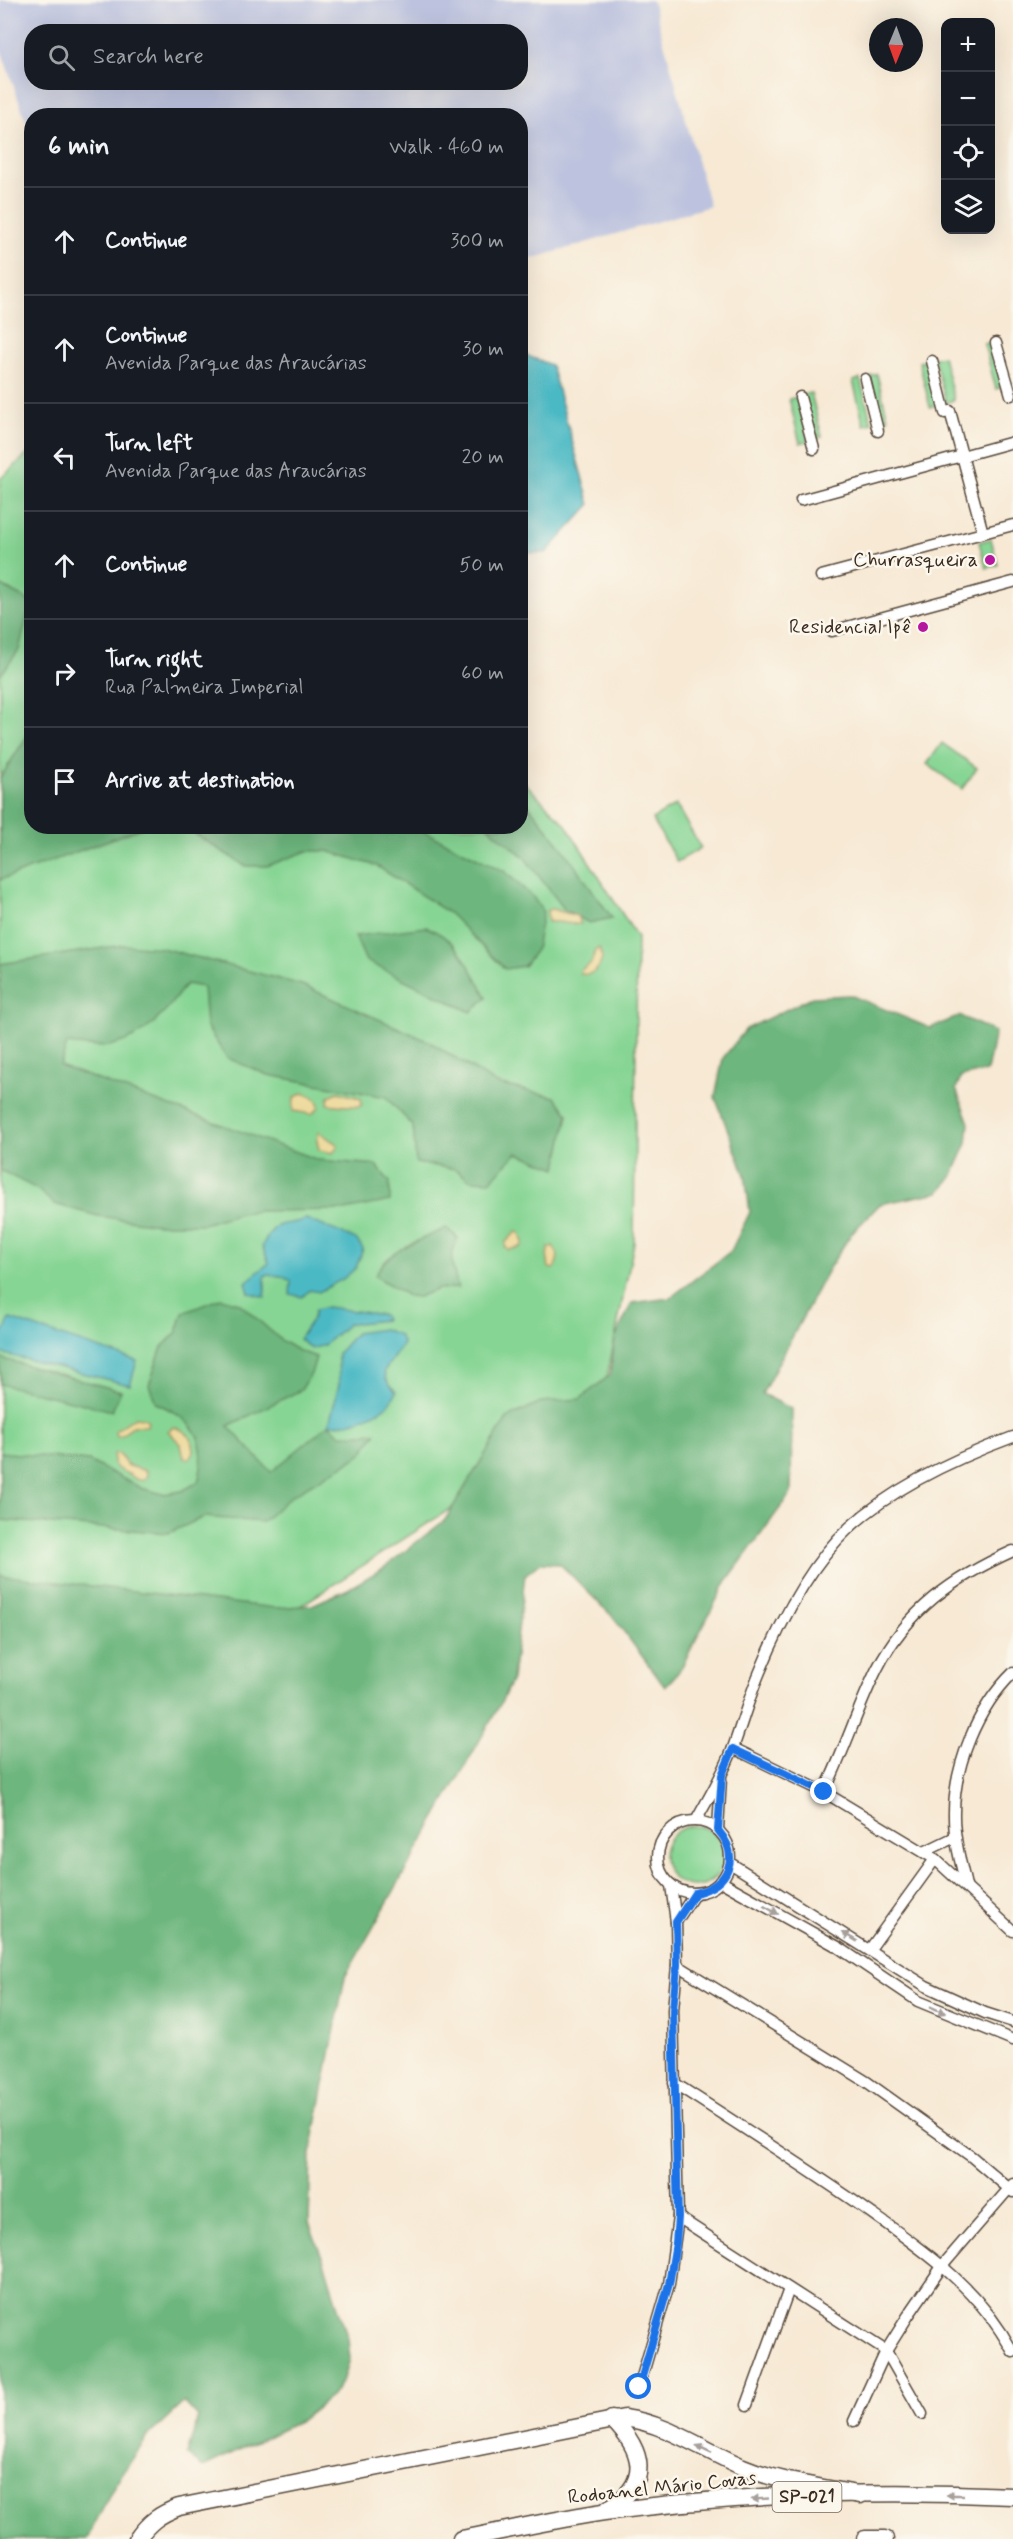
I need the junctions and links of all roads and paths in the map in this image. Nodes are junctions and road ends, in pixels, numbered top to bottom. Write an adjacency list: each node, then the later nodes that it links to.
1 (996, 343): 4 (street)
2 (932, 361): 9 (street)
3 (865, 379): 6 (street)
4 (1011, 395)
5 (800, 397): 8 (street)
6 (878, 431)
7 (1013, 442): 9 (street)
8 (814, 448)
9 (963, 456): 10 (street); 12 (street)
10 (801, 500)
11 (1013, 525): 12 (street)
12 (983, 533): 13 (street)
13 (821, 576)
14 (1013, 582): 15 (street)
15 (832, 631)
16 (1013, 1437): 19 (street)
17 (1013, 1551): 21 (street)
18 (1013, 1673): 24 (street)
19 (733, 1749): 20 (street); 21 (street)
20 (722, 1775): 22 (street); 23 (street)
21 (824, 1792): 25 (street)
22 (696, 1821): 23 (street); 29 (street)
23 (718, 1830): 27 (street)
24 (955, 1837): 25 (street); 30 (street)
25 (924, 1852): 26 (street)
26 (935, 1859): 30 (street); 34 (street)
27 (730, 1863): 28 (street); 34 (street, one-way to 27)
28 (720, 1881): 31 (street); 37 (street, one-way to 37)
29 (671, 1885): 31 (street); 32 (street)
30 (966, 1886): 33 (street)
31 (695, 1893): 32 (street)
32 (676, 1922): 35 (street)
33 (1013, 1930)
34 (870, 1949): 36 (street)
35 (677, 1965): 38 (street); 39 (street)
36 (1013, 2022)
37 (1013, 2040)
38 (674, 2084): 40 (street); 41 (street)
39 (1012, 2188): 41 (street)
40 (678, 2217): 42 (street); 45 (street)
41 (943, 2265): 43 (street); 44 (street)
42 (789, 2289): 43 (street); 46 (street)
43 (886, 2351): 47 (street); 49 (street)
44 (1013, 2352)
45 (639, 2387)
46 (747, 2404)
47 (922, 2414)
48 (612, 2419): 50 (highway, one-way to 48); 52 (highway); 53 (highway)
49 (854, 2421)
50 (860, 2495): 51 (highway, Rodoanel Mário Covas / SP-021, one-way to 50); 52 (highway, Rodoanel Mário Covas / SP-021, one-way to 52)
51 (1013, 2496)
52 (602, 2512): 54 (highway, Rodoanel Mário Covas / SP-021)
53 (137, 2539)
54 (461, 2539)
55 (866, 2539): 56 (highway)
56 (885, 2539)

